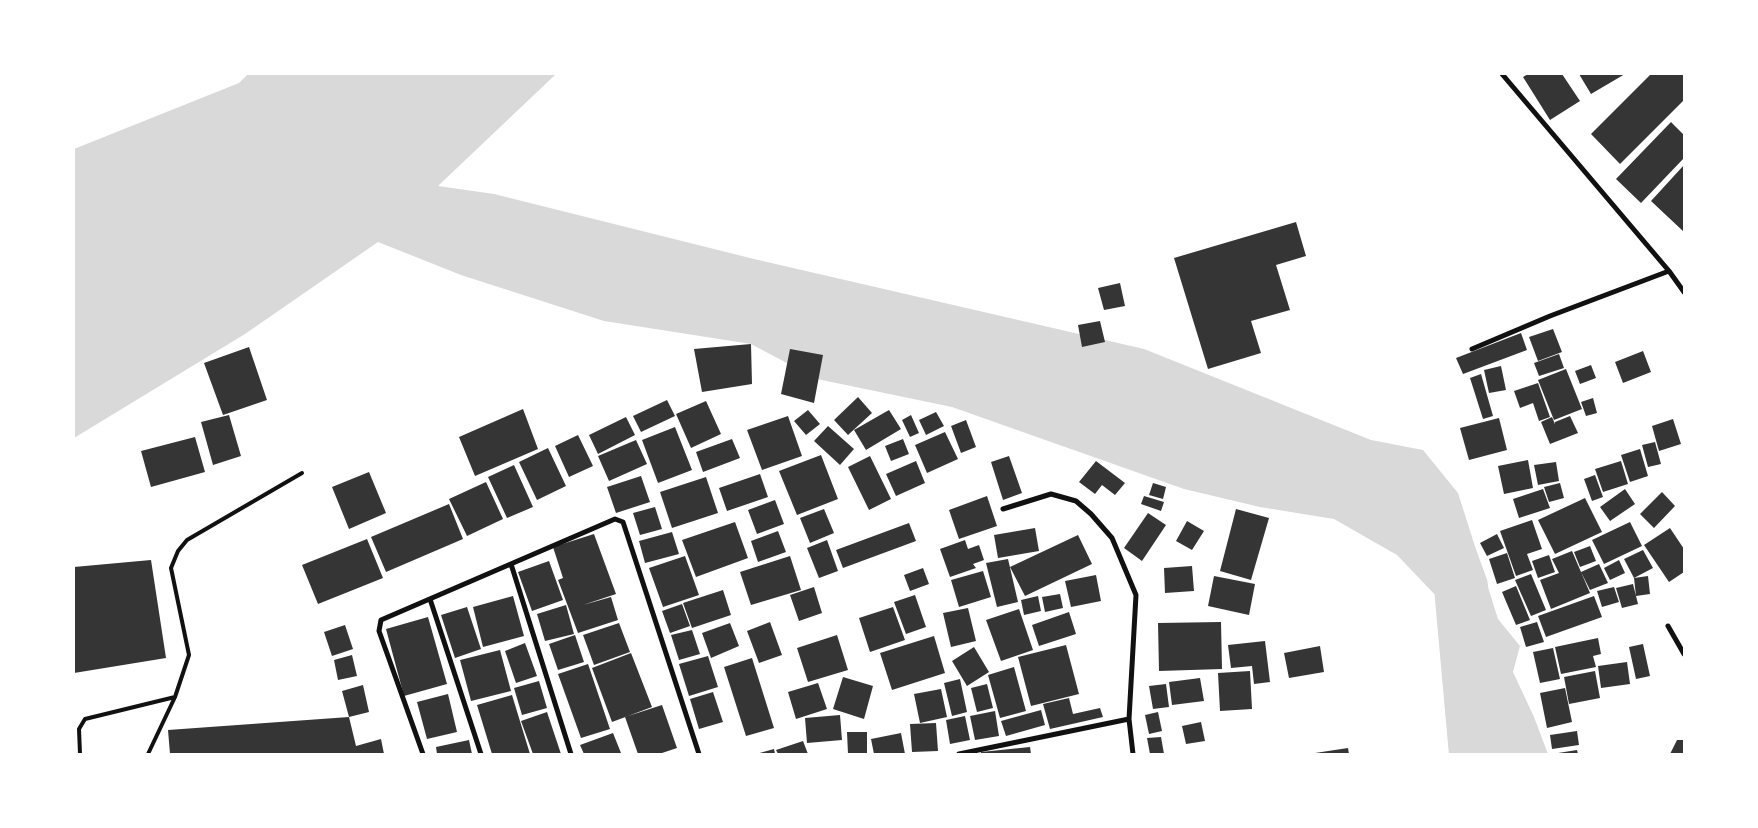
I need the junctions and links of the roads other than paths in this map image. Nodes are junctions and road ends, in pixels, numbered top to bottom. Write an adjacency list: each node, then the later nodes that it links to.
1 (1502, 74): 2 (street)
2 (1669, 271): 3 (street); 4 (street)
3 (1684, 292)
4 (1472, 349)
5 (302, 473): 11 (lane)
6 (1003, 509): 12 (street)
7 (511, 564): 8 (street); 17 (street); 18 (street)
8 (430, 599): 15 (street); 16 (street)
9 (1668, 626): 10 (street)
10 (1684, 654)
11 (175, 697): 13 (lane); 14 (lane)
12 (1129, 719): 19 (street); 20 (street)
13 (80, 754)
14 (148, 754)
15 (423, 754)
16 (480, 754)
17 (571, 754)
18 (699, 754)
19 (959, 754)
20 (1133, 754)

